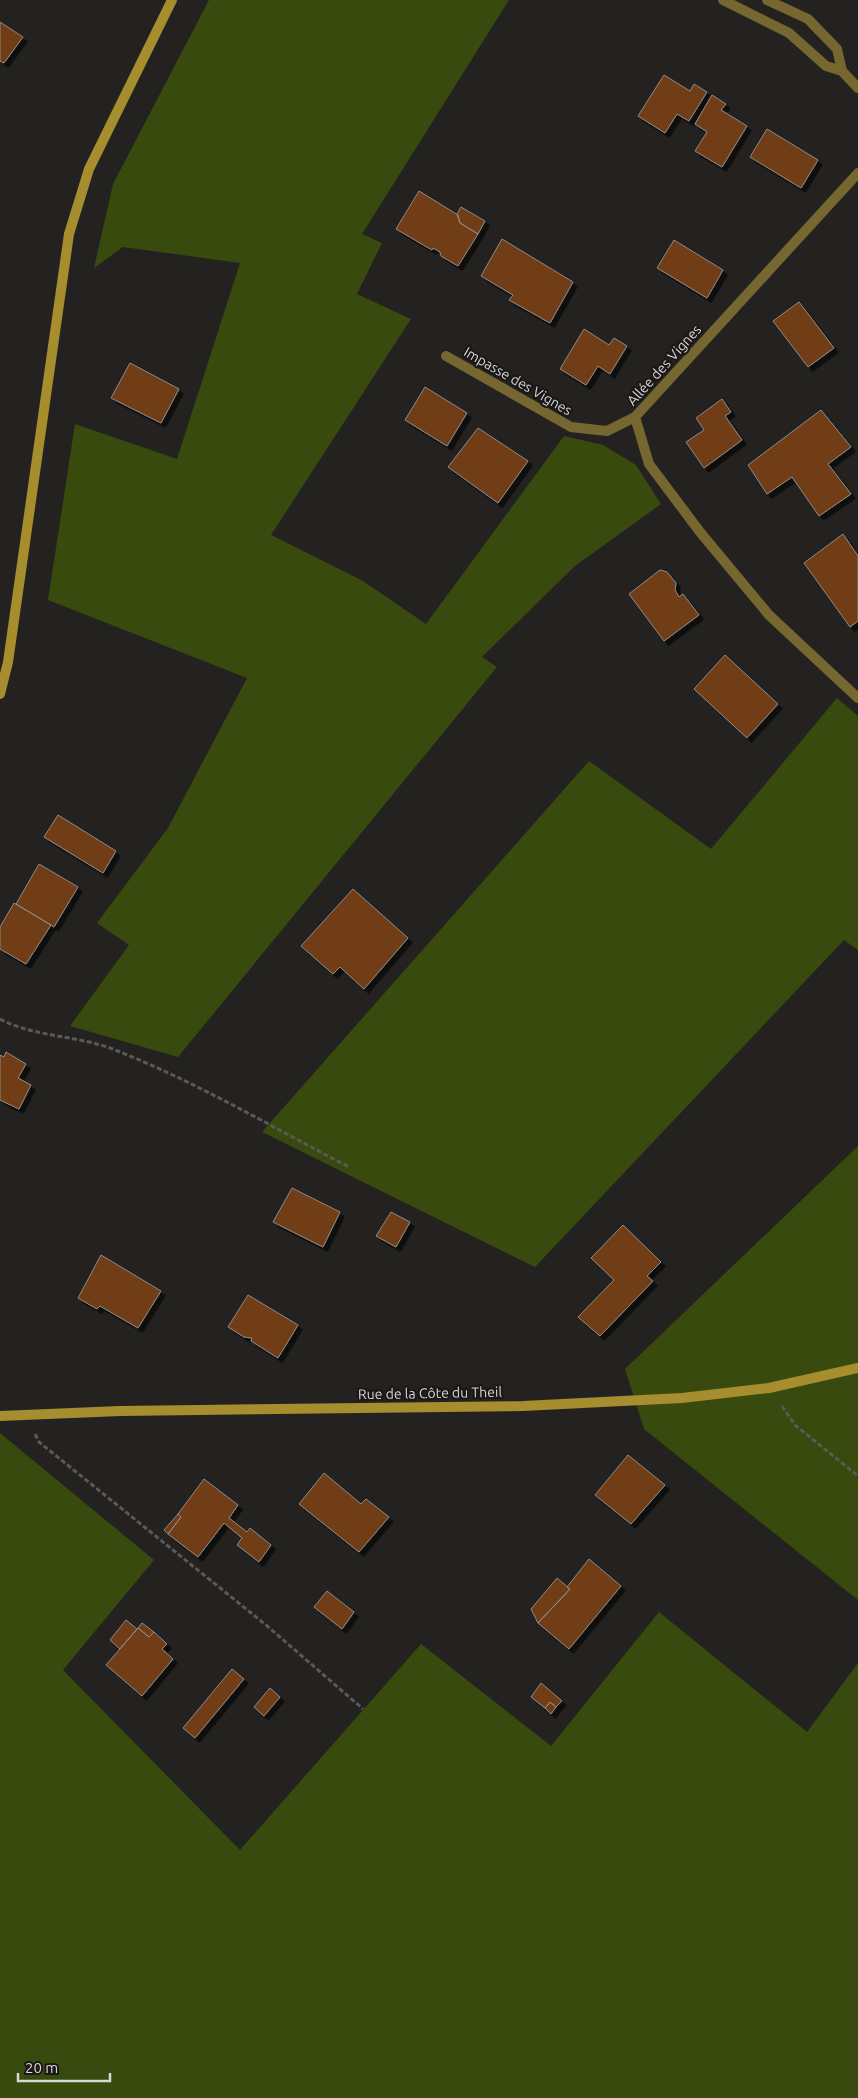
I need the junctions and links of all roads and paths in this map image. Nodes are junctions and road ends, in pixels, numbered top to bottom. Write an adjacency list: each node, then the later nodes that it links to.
1 (172, 0): 9 (street)
2 (723, 0): 4 (street)
3 (767, 0): 4 (street)
4 (842, 71): 5 (street)
5 (858, 88)
6 (858, 173): 8 (street, Allée des Vignes)
7 (446, 356): 8 (street, Impasse des Vignes)
8 (635, 417): 10 (street, Allée des Vignes)
9 (0, 694)
10 (858, 698)
11 (0, 1019): 12 (path)
12 (349, 1168)
13 (858, 1368): 14 (street, Rue de la Côte du Theil)
14 (769, 1388): 15 (street, Rue de la Côte du Theil); 17 (path)
15 (25, 1415): 16 (street, Rue de la Côte du Theil); 18 (path)
16 (0, 1416)
17 (858, 1476)
18 (363, 1709)

